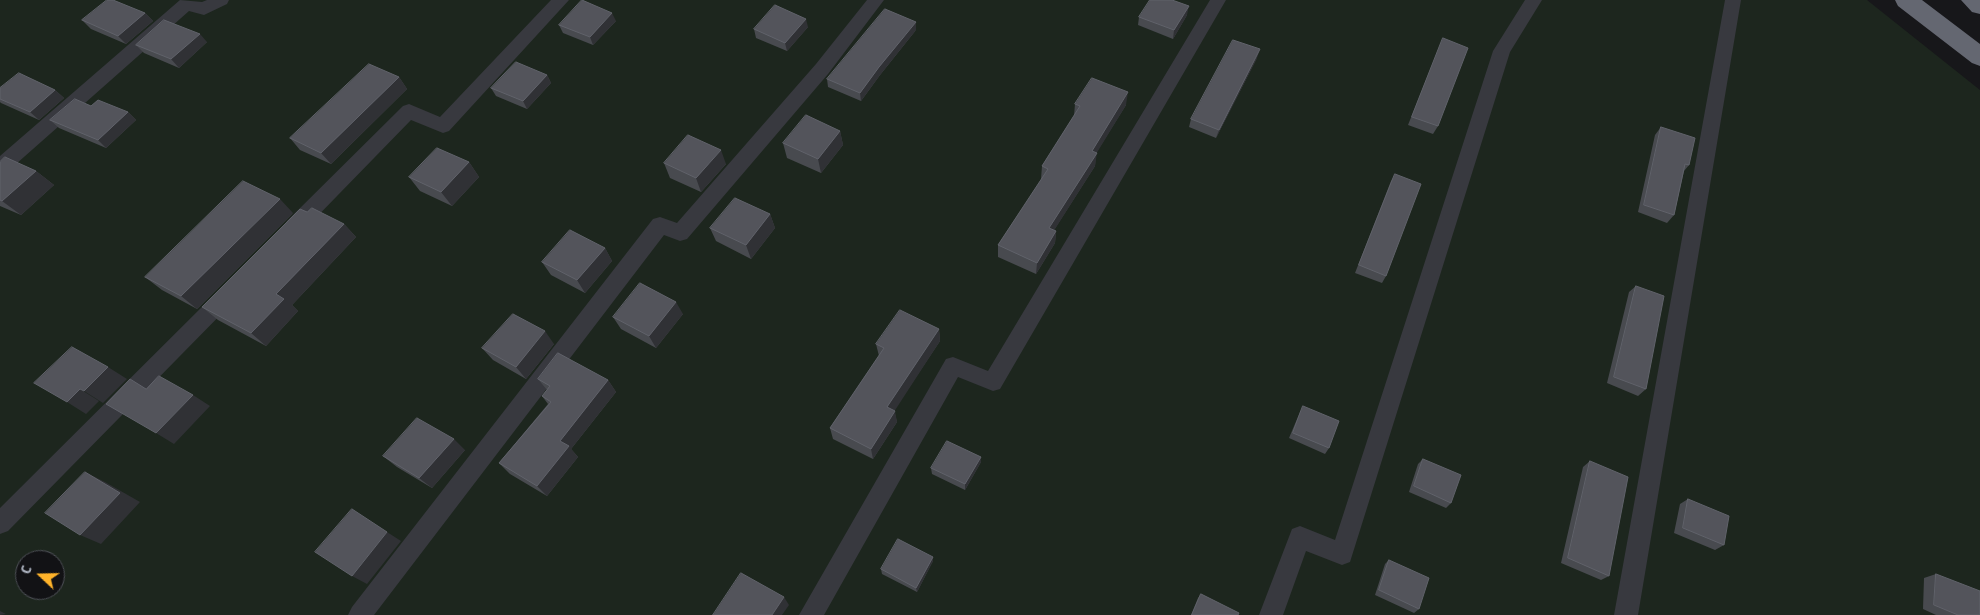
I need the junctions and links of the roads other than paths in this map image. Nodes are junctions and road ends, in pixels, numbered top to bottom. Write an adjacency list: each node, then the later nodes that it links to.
1 (221, 0): 11 (lane)
2 (562, 0): 12 (lane)
3 (876, 0): 15 (lane)
4 (1218, 0): 16 (lane)
5 (1534, 0): 17 (lane)
6 (1733, 0): 18 (lane)
7 (1906, 0): 10 (highway)
8 (1972, 0): 9 (highway)
9 (1980, 6)
10 (1980, 57)
11 (0, 167)
12 (278, 244)
13 (243, 279): 14 (lane)
14 (0, 523)
15 (360, 615)
16 (811, 615)
17 (1271, 615)
18 (1626, 615)

